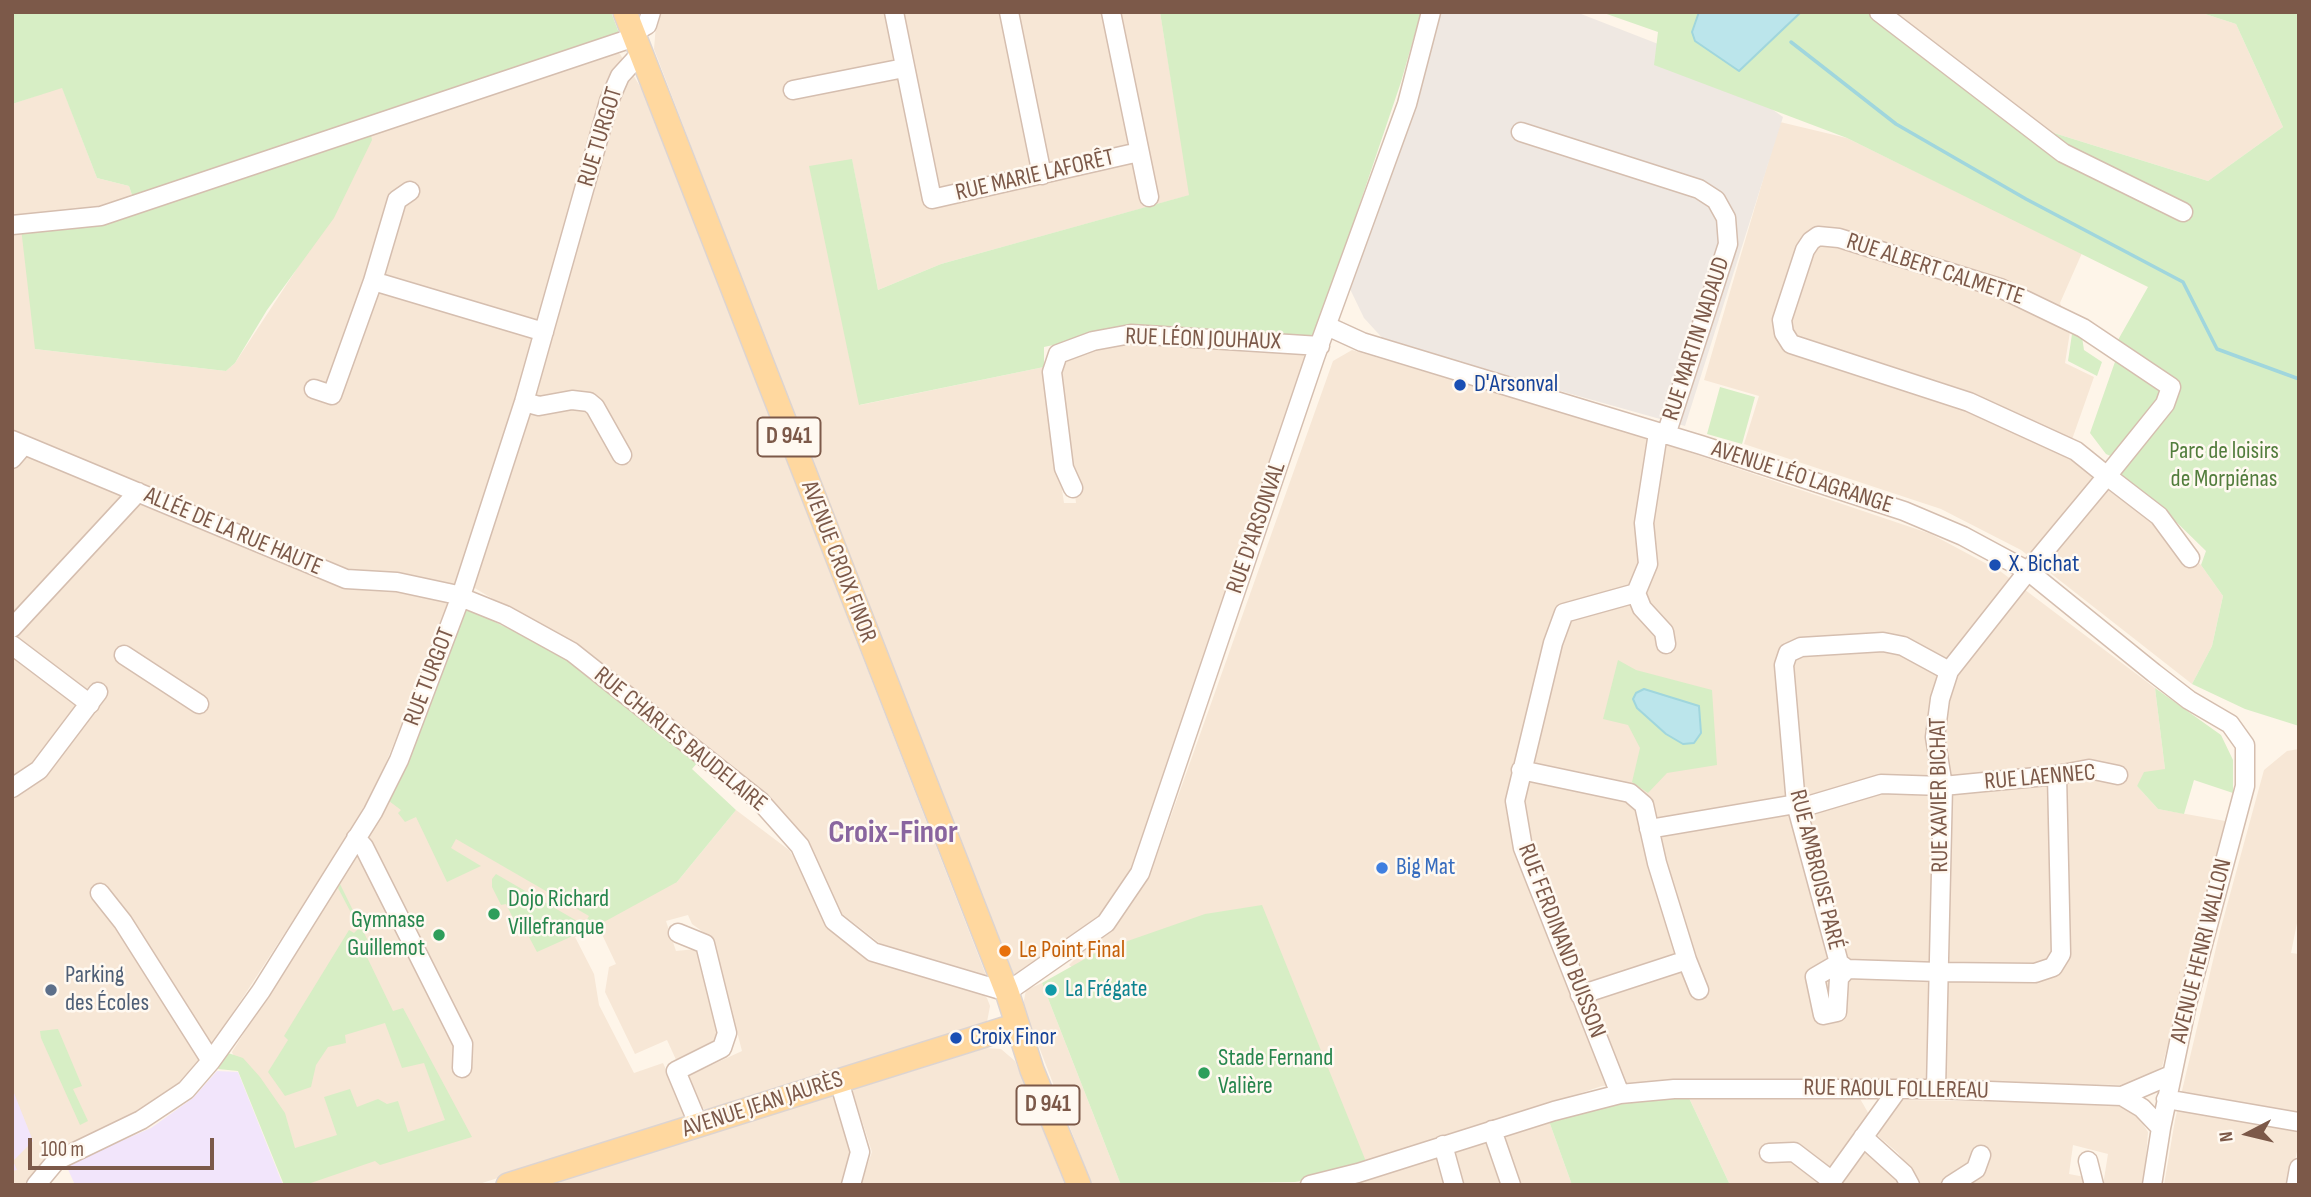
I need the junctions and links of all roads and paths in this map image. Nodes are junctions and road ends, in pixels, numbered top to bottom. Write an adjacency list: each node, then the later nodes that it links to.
1 (651, 12): 7 (street, RUE TURGOT)
2 (894, 12): 8 (street)
3 (1009, 12): 12 (street)
4 (1111, 12): 11 (street)
5 (1431, 12): 18 (street, RUE D'ARSONVAL)
6 (1879, 12): 15 (street)
7 (633, 34): 16 (street); 19 (street, RUE TURGOT); 54 (main road, AVENUE CROIX FINOR / D 941)
8 (904, 68): 9 (street); 12 (street, RUE MARIE LAFORÊT)
9 (793, 90)
10 (1521, 132): 23 (street, RUE MARTIN NADAUD)
11 (1139, 152): 12 (street, RUE MARIE LAFORÊT); 14 (street)
12 (1042, 175)
13 (410, 191): 17 (street)
14 (1149, 197)
15 (2183, 212)
16 (12, 225)
17 (373, 281): 19 (street); 21 (street)
18 (1328, 326): 20 (street, RUE D'ARSONVAL); 23 (street, AVENUE LÉO LAGRANGE)
19 (544, 331): 22 (street, RUE TURGOT)
20 (1320, 346): 28 (street, RUE LÉON JOUHAUX); 54 (street, RUE D'ARSONVAL)
21 (314, 388)
22 (524, 402): 25 (street); 33 (street, RUE TURGOT)
23 (1662, 434): 31 (street, AVENUE LÉO LAGRANGE); 32 (street)
24 (18, 442): 26 (street); 29 (street, ALLÉE DE LA RUE HAUTE)
25 (622, 455)
26 (12, 459)
27 (2107, 476): 27 (street, RUE ALBERT CALMETTE); 30 (street, RUE ALBERT CALMETTE); 31 (street, RUE XAVIER BICHAT)
28 (1073, 488)
29 (138, 492): 33 (street, ALLÉE DE LA RUE HAUTE); 34 (street)
30 (2190, 558)
31 (2028, 571): 38 (street, RUE XAVIER BICHAT); 40 (street, AVENUE LÉO LAGRANGE)
32 (1636, 593): 35 (street); 41 (street, RUE FERDINAND BUISSON)
33 (461, 596): 48 (street, RUE TURGOT); 54 (street, RUE CHARLES BAUDELAIRE)
34 (12, 628)
35 (1666, 644)
36 (12, 645): 45 (street)
37 (124, 655): 39 (street)
38 (1949, 671): 44 (street, RUE XAVIER BICHAT); 46 (street, RUE AMBROISE PARÉ)
39 (199, 704)
40 (2230, 724): 59 (street, AVENUE HENRI WALLON)
41 (1521, 770): 47 (street); 55 (street, RUE FERDINAND BUISSON)
42 (2057, 775): 43 (street, RUE LAENNEC); 44 (street, RUE LAENNEC); 52 (street, RUE AMBROISE PARÉ)
43 (2118, 775)
44 (1944, 786): 46 (street, RUE LAENNEC); 52 (street, RUE XAVIER BICHAT)
45 (12, 789)
46 (1797, 807): 47 (street, RUE LAENNEC); 52 (street, RUE AMBROISE PARÉ)
47 (1649, 829): 51 (street)
48 (355, 838): 57 (street, RUE TURGOT); 58 (street)
49 (100, 893): 57 (street)
50 (678, 933): 69 (street)
51 (1687, 960): 53 (street); 55 (street)
52 (1940, 972): 63 (street, RUE XAVIER BICHAT)
53 (1699, 990)
54 (1007, 992): 56 (main road, D 941)
55 (1580, 995): 64 (street, RUE FERDINAND BUISSON)
56 (1017, 1025): 60 (main road, AVENUE JEAN JAURÈS); 83 (main road, D 941)
57 (211, 1061): 80 (street, RUE TURGOT)
58 (462, 1068)
59 (2171, 1075): 65 (street); 66 (street, AVENUE HENRI WALLON)
60 (839, 1081): 69 (main road, AVENUE JEAN JAURÈS); 82 (street)
61 (1862, 1088): 62 (street, RUE RAOUL FOLLEREAU); 64 (street, RUE RAOUL FOLLEREAU); 67 (street)
62 (1898, 1089): 63 (street, RUE RAOUL FOLLEREAU); 67 (street)
63 (1936, 1089): 65 (street, RUE RAOUL FOLLEREAU)
64 (1620, 1094): 71 (street, RUE RAOUL FOLLEREAU)
65 (2122, 1096): 70 (street)
66 (2166, 1099): 68 (street); 70 (street, AVENUE HENRI WALLON)
67 (1874, 1121): 72 (street)
68 (2299, 1122)
69 (699, 1126): 81 (main road, AVENUE JEAN JAURÈS)
70 (2161, 1128): 90 (street, AVENUE HENRI WALLON)
71 (1492, 1130): 73 (street, RUE RAOUL FOLLEREAU); 86 (street)
72 (1863, 1137): 79 (street); 87 (street)
73 (1443, 1145): 78 (street, RUE RAOUL FOLLEREAU); 85 (street)
74 (1769, 1153): 79 (street)
75 (1981, 1154): 88 (street)
76 (2088, 1161): 89 (street)
77 (2299, 1168): 91 (street)
78 (1334, 1182): 84 (street, RUE RAOUL FOLLEREAU)
79 (1831, 1183)
80 (36, 1185)
81 (508, 1185)
82 (851, 1185)
83 (1079, 1185)
84 (1310, 1185)
85 (1454, 1185)
86 (1511, 1185)
87 (1910, 1185)
88 (1951, 1185)
89 (2094, 1185)
90 (2152, 1185)
91 (2296, 1185)

